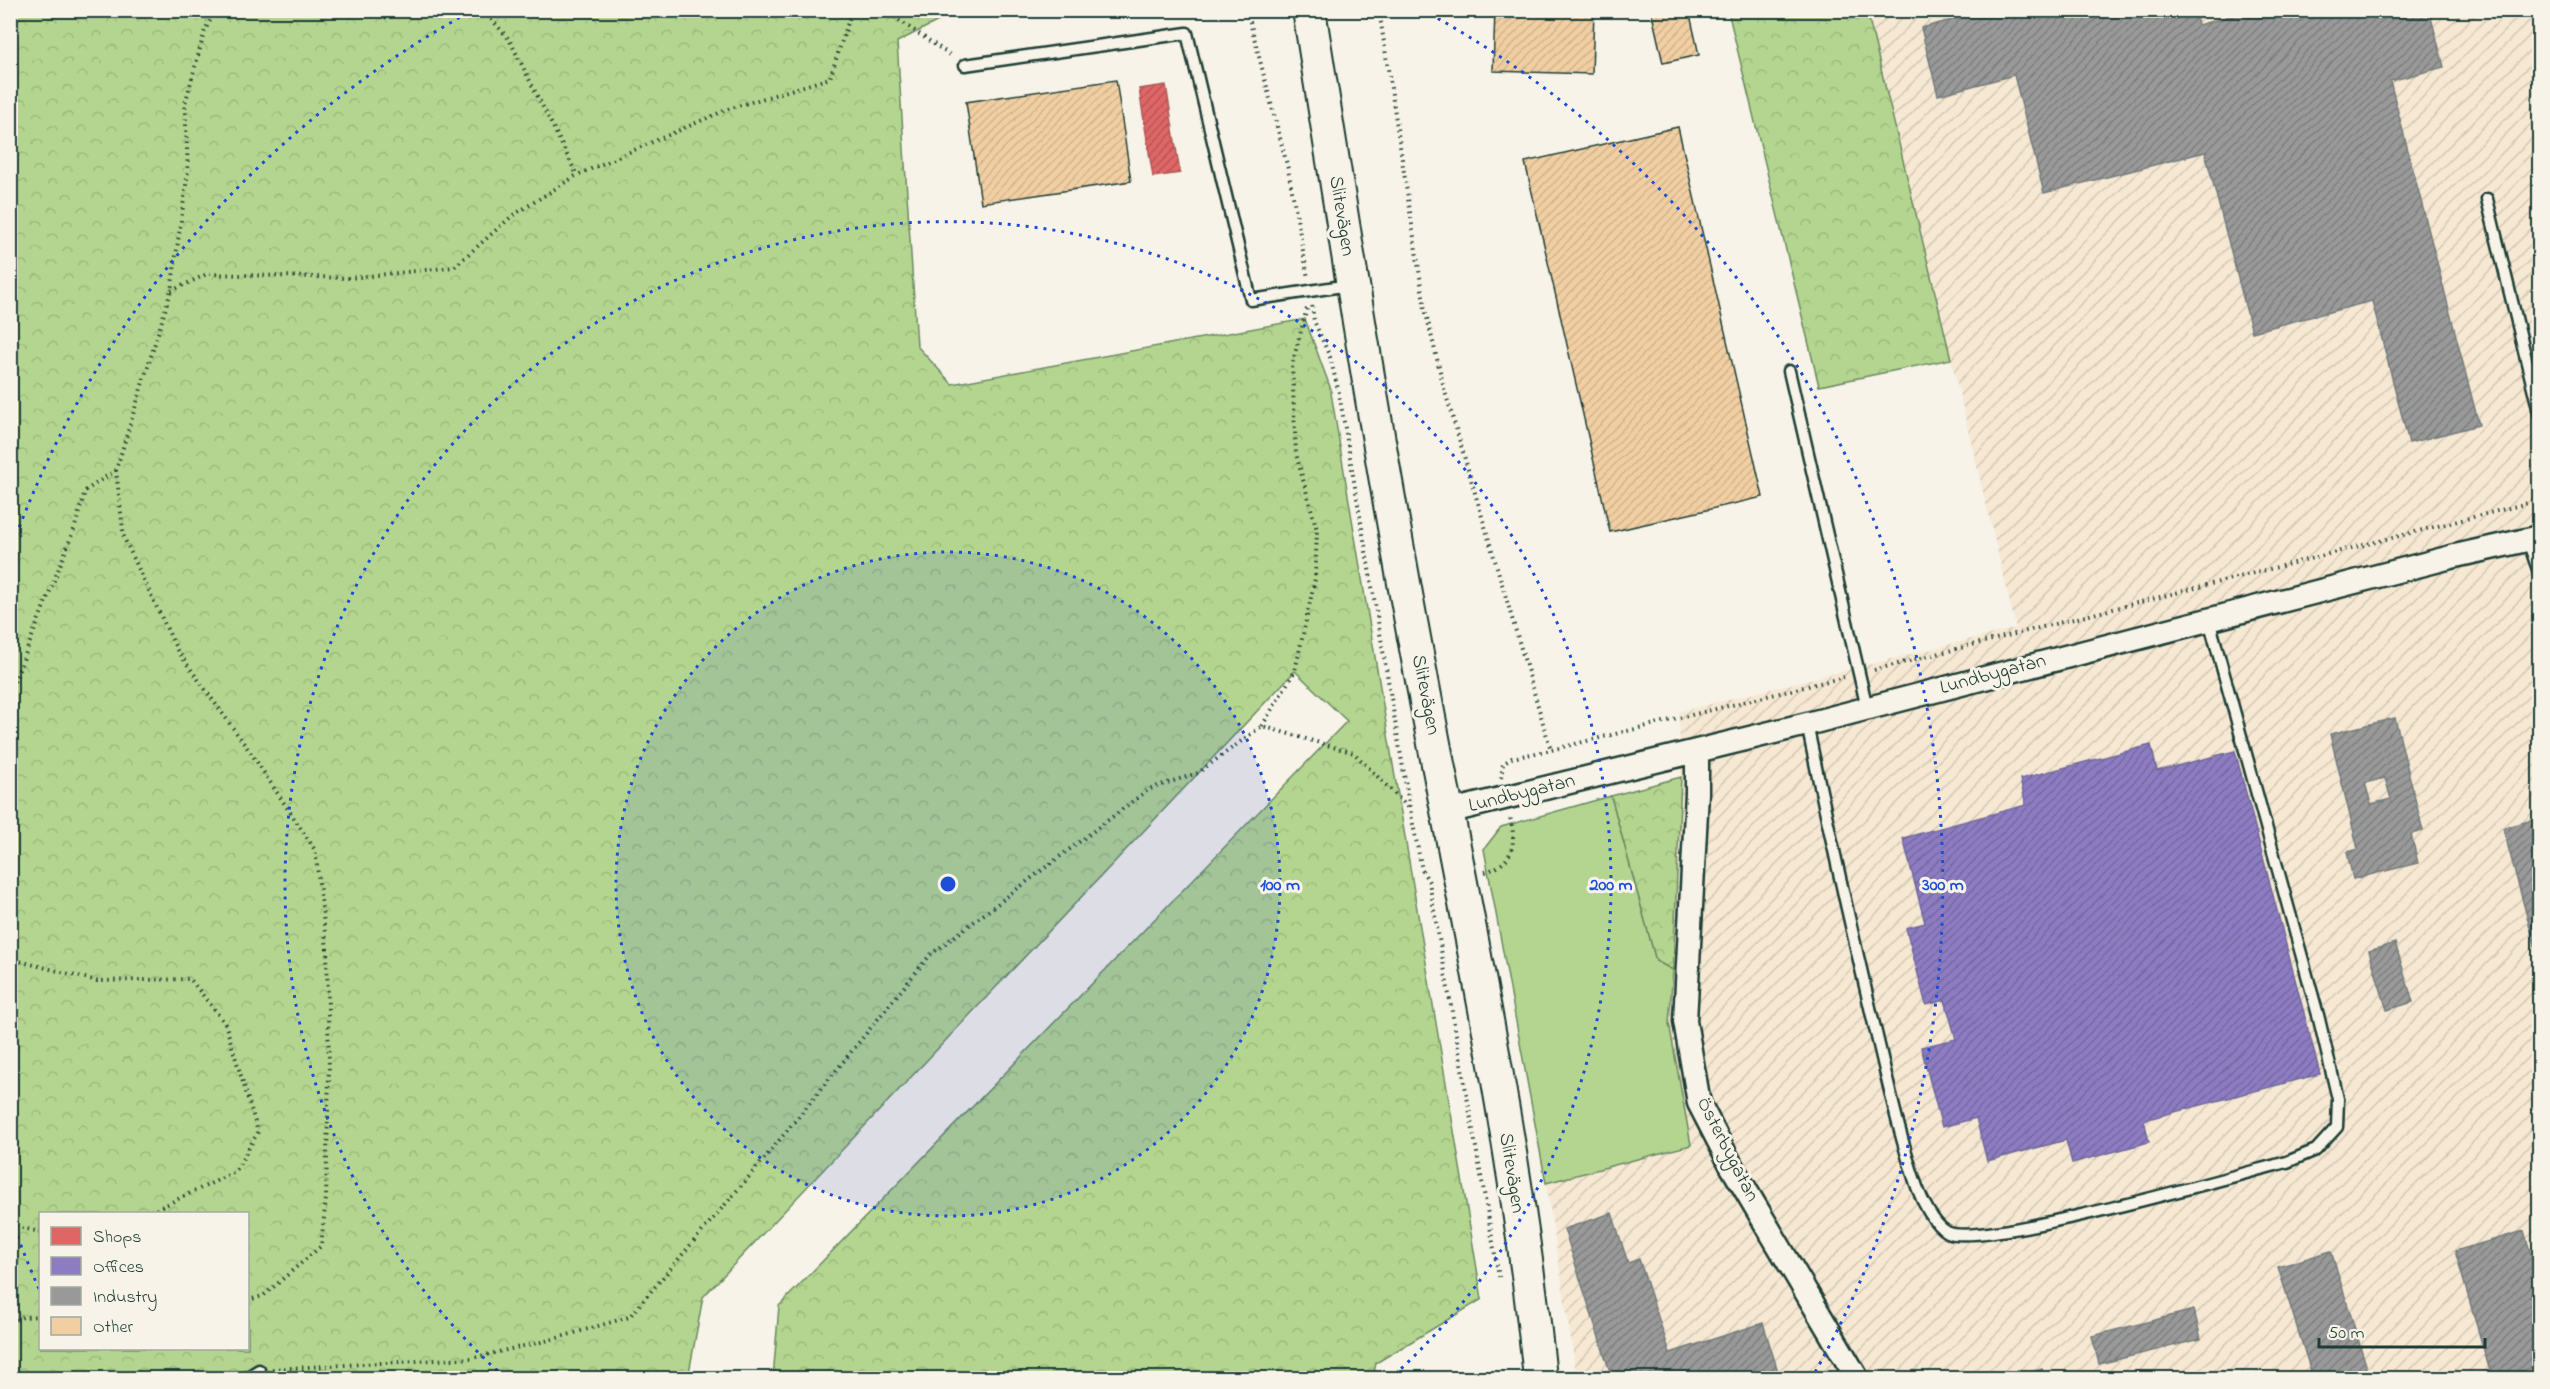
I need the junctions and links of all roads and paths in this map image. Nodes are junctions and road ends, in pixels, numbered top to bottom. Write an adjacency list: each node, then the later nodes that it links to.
1 (216, 10): 12 (path)
2 (483, 10): 9 (path)
3 (852, 10): 9 (path)
4 (884, 10): 8 (path)
5 (1247, 10): 13 (path)
6 (1309, 10): 11 (main road, Slitevägen)
7 (1379, 10): 21 (path)
8 (965, 65): 13 (lane)
9 (578, 175): 12 (path)
10 (2487, 199): 15 (lane)
11 (1352, 285): 13 (lane); 28 (main road, Slitevägen)
12 (171, 291): 16 (path)
13 (1311, 293): 25 (path); 27 (path)
14 (1789, 370): 21 (lane)
15 (2540, 416)
16 (116, 470): 22 (path); 34 (path)
17 (2540, 500): 21 (path)
18 (2534, 539): 19 (lane); 20 (street, Lundbygatan)
19 (2540, 575)
20 (2209, 620): 23 (street, Lundbygatan); 24 (lane)
21 (1858, 674): 23 (lane)
22 (10, 693)
23 (1867, 708): 24 (street, Lundbygatan)
24 (1807, 724): 26 (street, Lundbygatan)
25 (1262, 726): 27 (path); 37 (path)
26 (1697, 751): 28 (street, Lundbygatan); 40 (street, Österbygatan)
27 (1410, 809): 33 (path)
28 (1447, 812): 39 (main road, Slitevägen)
29 (10, 956): 30 (path)
30 (146, 1212)
31 (10, 1225): 32 (path)
32 (39, 1232)
33 (1501, 1287)
34 (249, 1300)
35 (39, 1316): 36 (path)
36 (10, 1322)
37 (259, 1370): 38 (lane)
38 (246, 1378)
39 (1540, 1378)
40 (1857, 1378)

